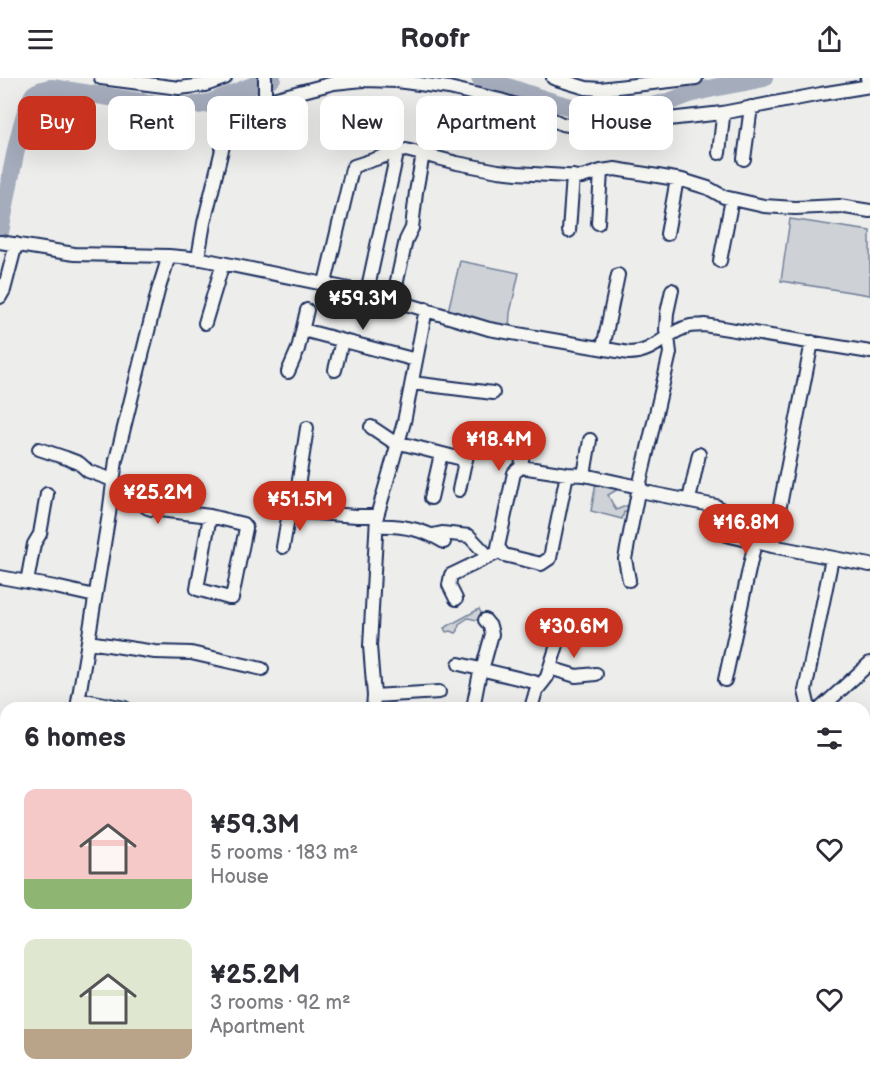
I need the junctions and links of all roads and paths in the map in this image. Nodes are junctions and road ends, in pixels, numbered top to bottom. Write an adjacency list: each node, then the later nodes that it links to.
1 (101, 78): 2 (street)
2 (225, 78)
3 (265, 78): 7 (street)
4 (553, 78): 5 (street)
5 (696, 78)
6 (870, 86): 9 (street)
7 (265, 96)
8 (274, 96): 10 (street)
9 (751, 107): 10 (street); 15 (street)
10 (722, 113): 12 (street)
11 (222, 150): 27 (street)
12 (719, 153)
13 (423, 154): 14 (street); 17 (street); 35 (street)
14 (395, 156): 31 (street); 33 (street)
15 (744, 159)
16 (601, 171): 17 (street); 18 (street); 21 (street)
17 (573, 176): 22 (street)
18 (677, 179): 19 (street); 23 (street)
19 (732, 199): 20 (street); 28 (street)
20 (870, 211)
21 (598, 223)
22 (569, 231)
23 (667, 234)
24 (0, 242): 25 (street)
25 (15, 244): 26 (street); 34 (street)
26 (169, 256): 27 (street); 63 (street)
27 (198, 258): 29 (street)
28 (720, 261)
29 (223, 263): 31 (street); 38 (street)
30 (618, 275): 43 (street)
31 (325, 283): 33 (street)
32 (672, 290): 40 (street)
33 (367, 292): 35 (street)
34 (0, 297)
35 (393, 299): 36 (street)
36 (426, 309): 43 (street); 45 (street)
37 (307, 310): 39 (street)
38 (205, 323)
39 (303, 330): 41 (street); 47 (street)
40 (669, 337): 42 (street); 43 (street); 64 (street)
41 (342, 341): 45 (street); 46 (street)
42 (812, 342): 44 (street); 73 (street)
43 (603, 348)
44 (870, 352)
45 (416, 360): 48 (street)
46 (335, 370)
47 (288, 372)
48 (412, 383): 49 (street); 54 (street)
49 (493, 393)
50 (371, 427): 54 (street)
51 (307, 428): 69 (street)
52 (525, 440): 60 (street)
53 (590, 440): 62 (street)
54 (399, 443): 57 (street); 71 (street)
55 (470, 445): 59 (street)
56 (39, 449): 63 (street)
57 (441, 454): 59 (street); 67 (street)
58 (699, 454): 68 (street)
59 (466, 460): 65 (street)
60 (520, 466): 61 (street); 75 (street)
61 (567, 474): 62 (street); 75 (street)
62 (584, 475): 64 (street)
63 (113, 483): 70 (street); 82 (street)
64 (639, 487): 68 (street); 80 (street)
65 (459, 490)
66 (47, 494): 81 (street)
67 (431, 498)
68 (689, 500): 72 (street)
69 (297, 509): 71 (street); 74 (street)
70 (210, 516): 70 (street)
71 (377, 521): 76 (street); 97 (street)
72 (755, 542): 73 (street); 93 (street)
73 (772, 546): 77 (street)
74 (283, 547)
75 (501, 551): 76 (street)
76 (488, 556): 83 (street)
77 (832, 558): 78 (street); 100 (street)
78 (870, 565)
79 (0, 577): 81 (street)
80 (629, 580)
81 (27, 582): 82 (street)
82 (95, 596): 86 (street)
83 (456, 598)
84 (485, 620): 91 (street)
85 (561, 632): 89 (street)
86 (88, 642): 90 (street); 96 (street)
87 (870, 663): 101 (street)
88 (459, 664): 91 (street)
89 (550, 668): 92 (street); 94 (street)
90 (262, 669)
91 (482, 670): 94 (street); 98 (street)
92 (596, 674)
93 (725, 681)
94 (540, 685): 99 (street)
95 (439, 692): 97 (street)
96 (78, 702)
97 (374, 702)
98 (475, 702)
99 (533, 702)
100 (808, 702)
101 (828, 702)

